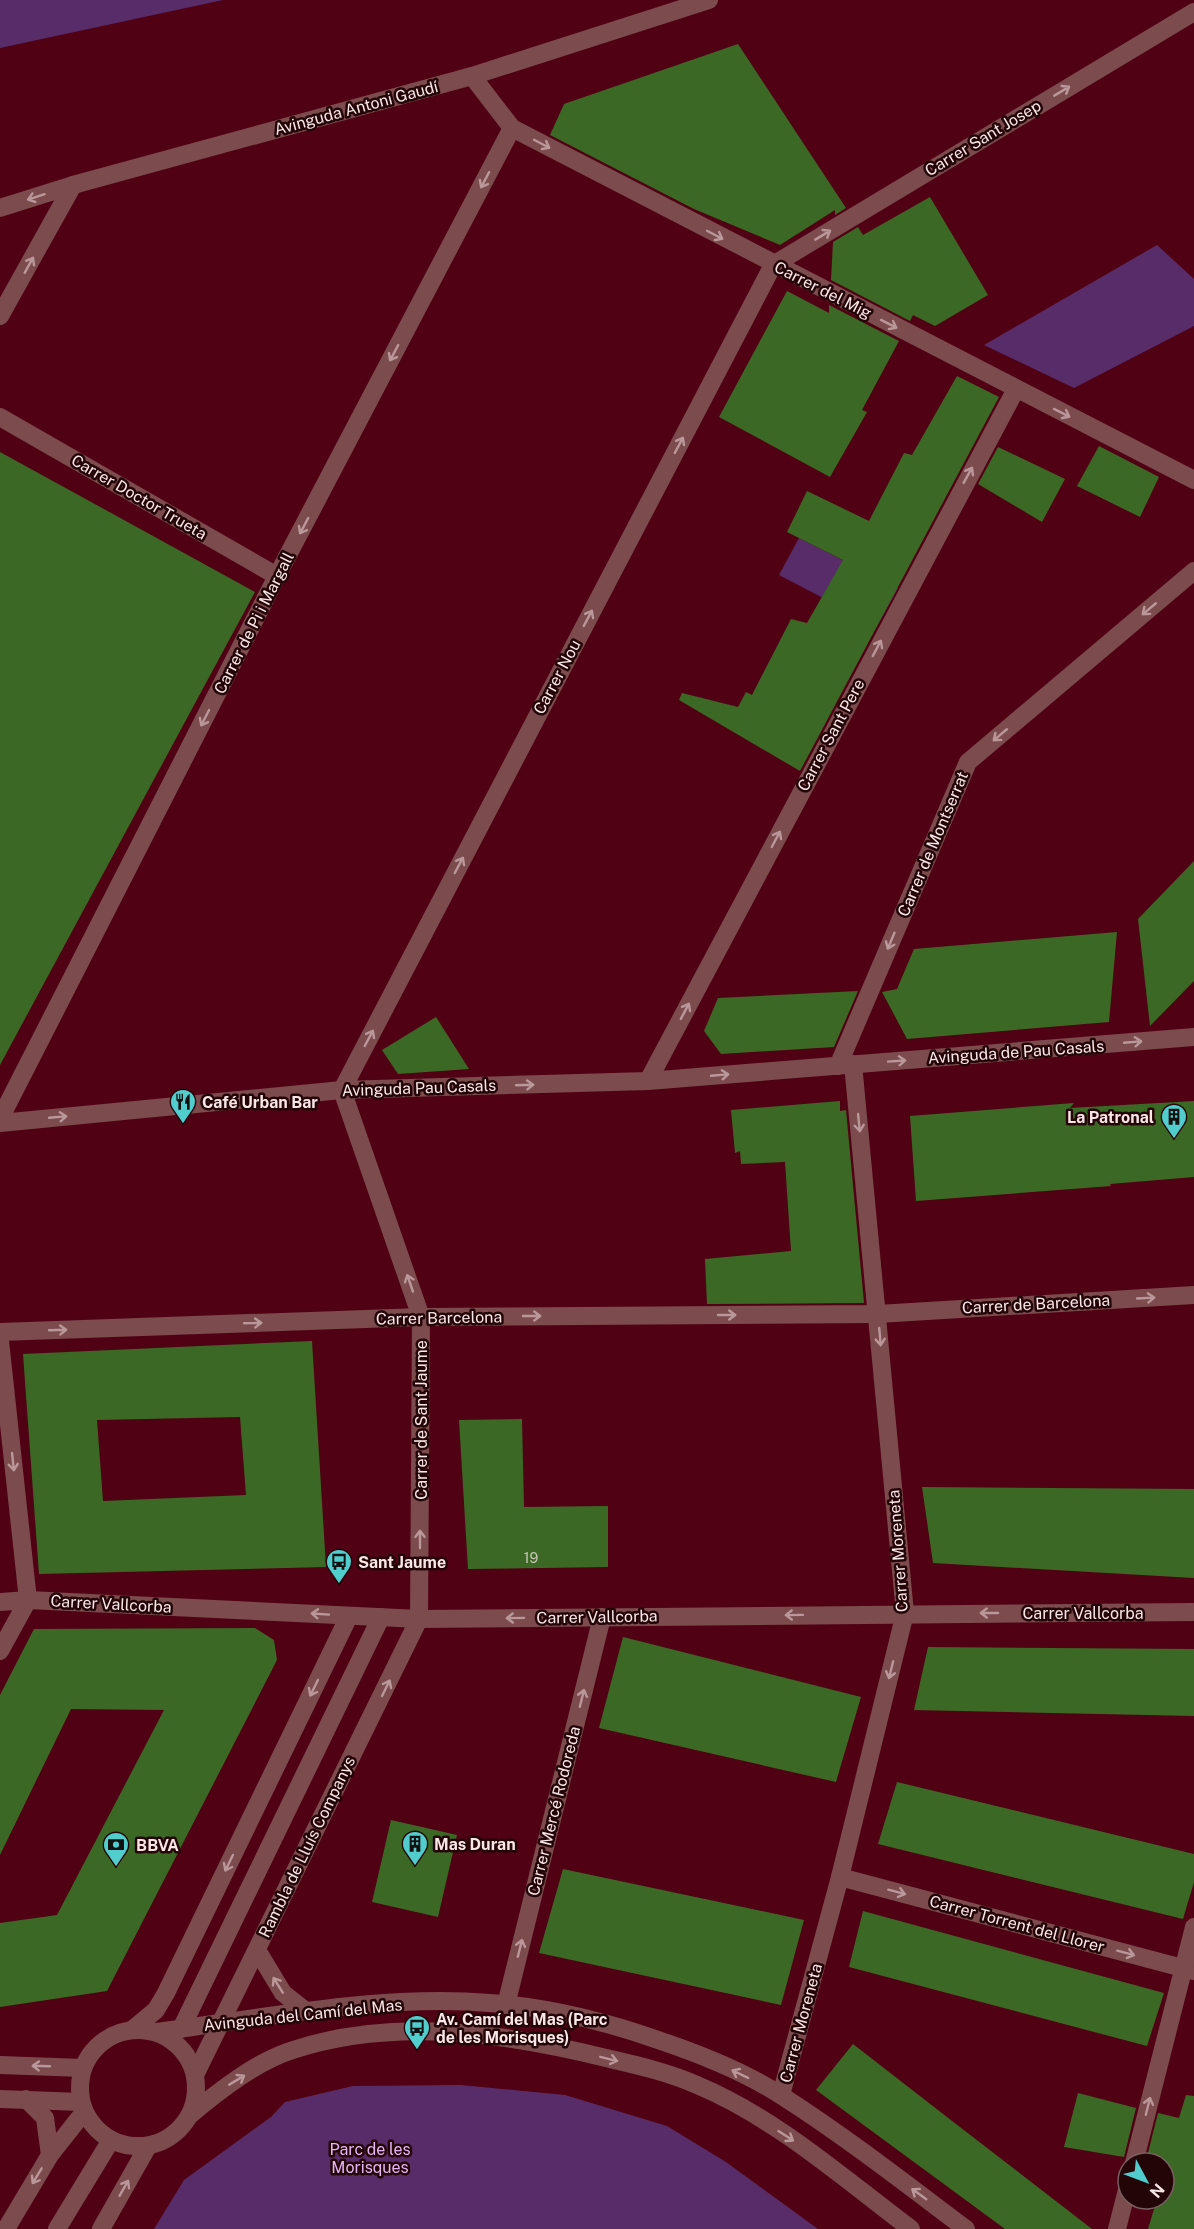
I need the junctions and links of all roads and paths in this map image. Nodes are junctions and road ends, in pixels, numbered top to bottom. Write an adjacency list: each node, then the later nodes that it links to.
1 (709, 0): 3 (street, Avinguda Antoni Gaudí)
2 (1194, 12): 7 (street, Carrer Sant Josep, one-way to 2)
3 (472, 76): 4 (street, Carrer del Mig); 5 (street, Avinguda Antoni Gaudí)
4 (512, 128): 7 (street, Carrer del Mig, one-way to 7); 13 (street, Carrer de Pi i Margall, one-way to 13)
5 (73, 185): 6 (street, Avinguda Antoni Gaudí, one-way to 6); 8 (street, one-way to 5)
6 (0, 208)
7 (773, 265): 9 (street, Carrer del Mig, one-way to 9); 17 (street, Carrer Nou, one-way to 7)
8 (0, 316)
9 (1016, 389): 11 (street, Carrer del Mig, one-way to 11); 16 (street, Carrer Sant Pere, one-way to 9)
10 (0, 417): 13 (street, Carrer Doctor Trueta)
11 (1194, 480)
12 (1194, 571): 15 (street, Carrer de Montserrat, one-way to 15)
13 (277, 576): 18 (street, Carrer de Pi i Margall, one-way to 18)
14 (1194, 1038): 15 (street, Avinguda de Pau Casals, one-way to 14)
15 (846, 1065): 16 (street, Avinguda Pau Casals, one-way to 15); 20 (street, Carrer Moreneta, one-way to 20)
16 (648, 1081): 17 (street, Avinguda Pau Casals, one-way to 16)
17 (342, 1090): 18 (street, Avinguda Pau Casals, one-way to 17); 21 (street, Carrer de Sant Jaume, one-way to 17)
18 (0, 1121)
19 (1194, 1295): 20 (street, Carrer de Barcelona, one-way to 19)
20 (878, 1314): 21 (street, Carrer Barcelona, one-way to 20); 27 (street, Carrer Moreneta, one-way to 27)
21 (422, 1317): 22 (street, Carrer Barcelona, one-way to 21); 31 (street, Carrer de Sant Jaume, one-way to 21)
22 (0, 1332)
23 (0, 1341): 24 (street, one-way to 24)
24 (27, 1600): 25 (street, Carrer Vallcorba); 28 (street, Carrer Vallcorba, one-way to 24); 32 (street)
25 (0, 1602)
26 (1194, 1612): 27 (street, Carrer Vallcorba, one-way to 27)
27 (905, 1613): 30 (street, Carrer Vallcorba, one-way to 30); 33 (street, Carrer Moreneta, one-way to 33)
28 (349, 1616): 29 (street, Carrer Vallcorba); 41 (street, one-way to 41)
29 (381, 1617): 31 (street, Carrer Vallcorba); 40 (street)
30 (602, 1617): 31 (street, Carrer Vallcorba, one-way to 31); 37 (street, Carrer Mercé Rodoreda, one-way to 30)
31 (419, 1619): 35 (street, Rambla de Lluís Companys, one-way to 31)
32 (0, 1651)
33 (840, 1877): 36 (street, Carrer Torrent del Llorer, one-way to 36); 46 (street, Carrer Moreneta)
34 (1194, 1927): 36 (street)
35 (257, 1950): 38 (street, one-way to 35); 39 (street, Rambla de Lluís Companys)
36 (1189, 1969): 53 (street, one-way to 36)
37 (506, 2005): 38 (street, Avinguda del Camí del Mas); 46 (street, Avinguda del Camí del Mas, one-way to 37)
38 (307, 2012): 39 (street, Avinguda del Camí del Mas)
39 (221, 2023): 40 (street, Avinguda del Camí del Mas); 45 (street, Rambla de Lluís Companys)
40 (181, 2029): 42 (street, Avinguda del Camí del Mas)
41 (132, 2030): 42 (street); 44 (street)
42 (156, 2032): 45 (street)
43 (0, 2065): 44 (street, one-way to 43)
44 (83, 2068): 49 (street)
45 (195, 2075): 50 (street)
46 (781, 2095): 60 (street, Avinguda del Camí del Mas, one-way to 46)
47 (0, 2099): 48 (street)
48 (26, 2099): 49 (street); 54 (street)
49 (82, 2107): 51 (street); 54 (street)
50 (190, 2115): 52 (street); 59 (street, Avinguda del Camí del Mas, one-way to 59)
51 (111, 2140): 52 (street); 57 (street)
52 (148, 2146): 58 (street, one-way to 52)
53 (1137, 2151)
54 (50, 2155): 56 (street, one-way to 56)
55 (1122, 2211): 61 (street)
56 (6, 2229)
57 (57, 2229)
58 (100, 2229)
59 (910, 2229)
60 (966, 2229)
61 (1117, 2229)

